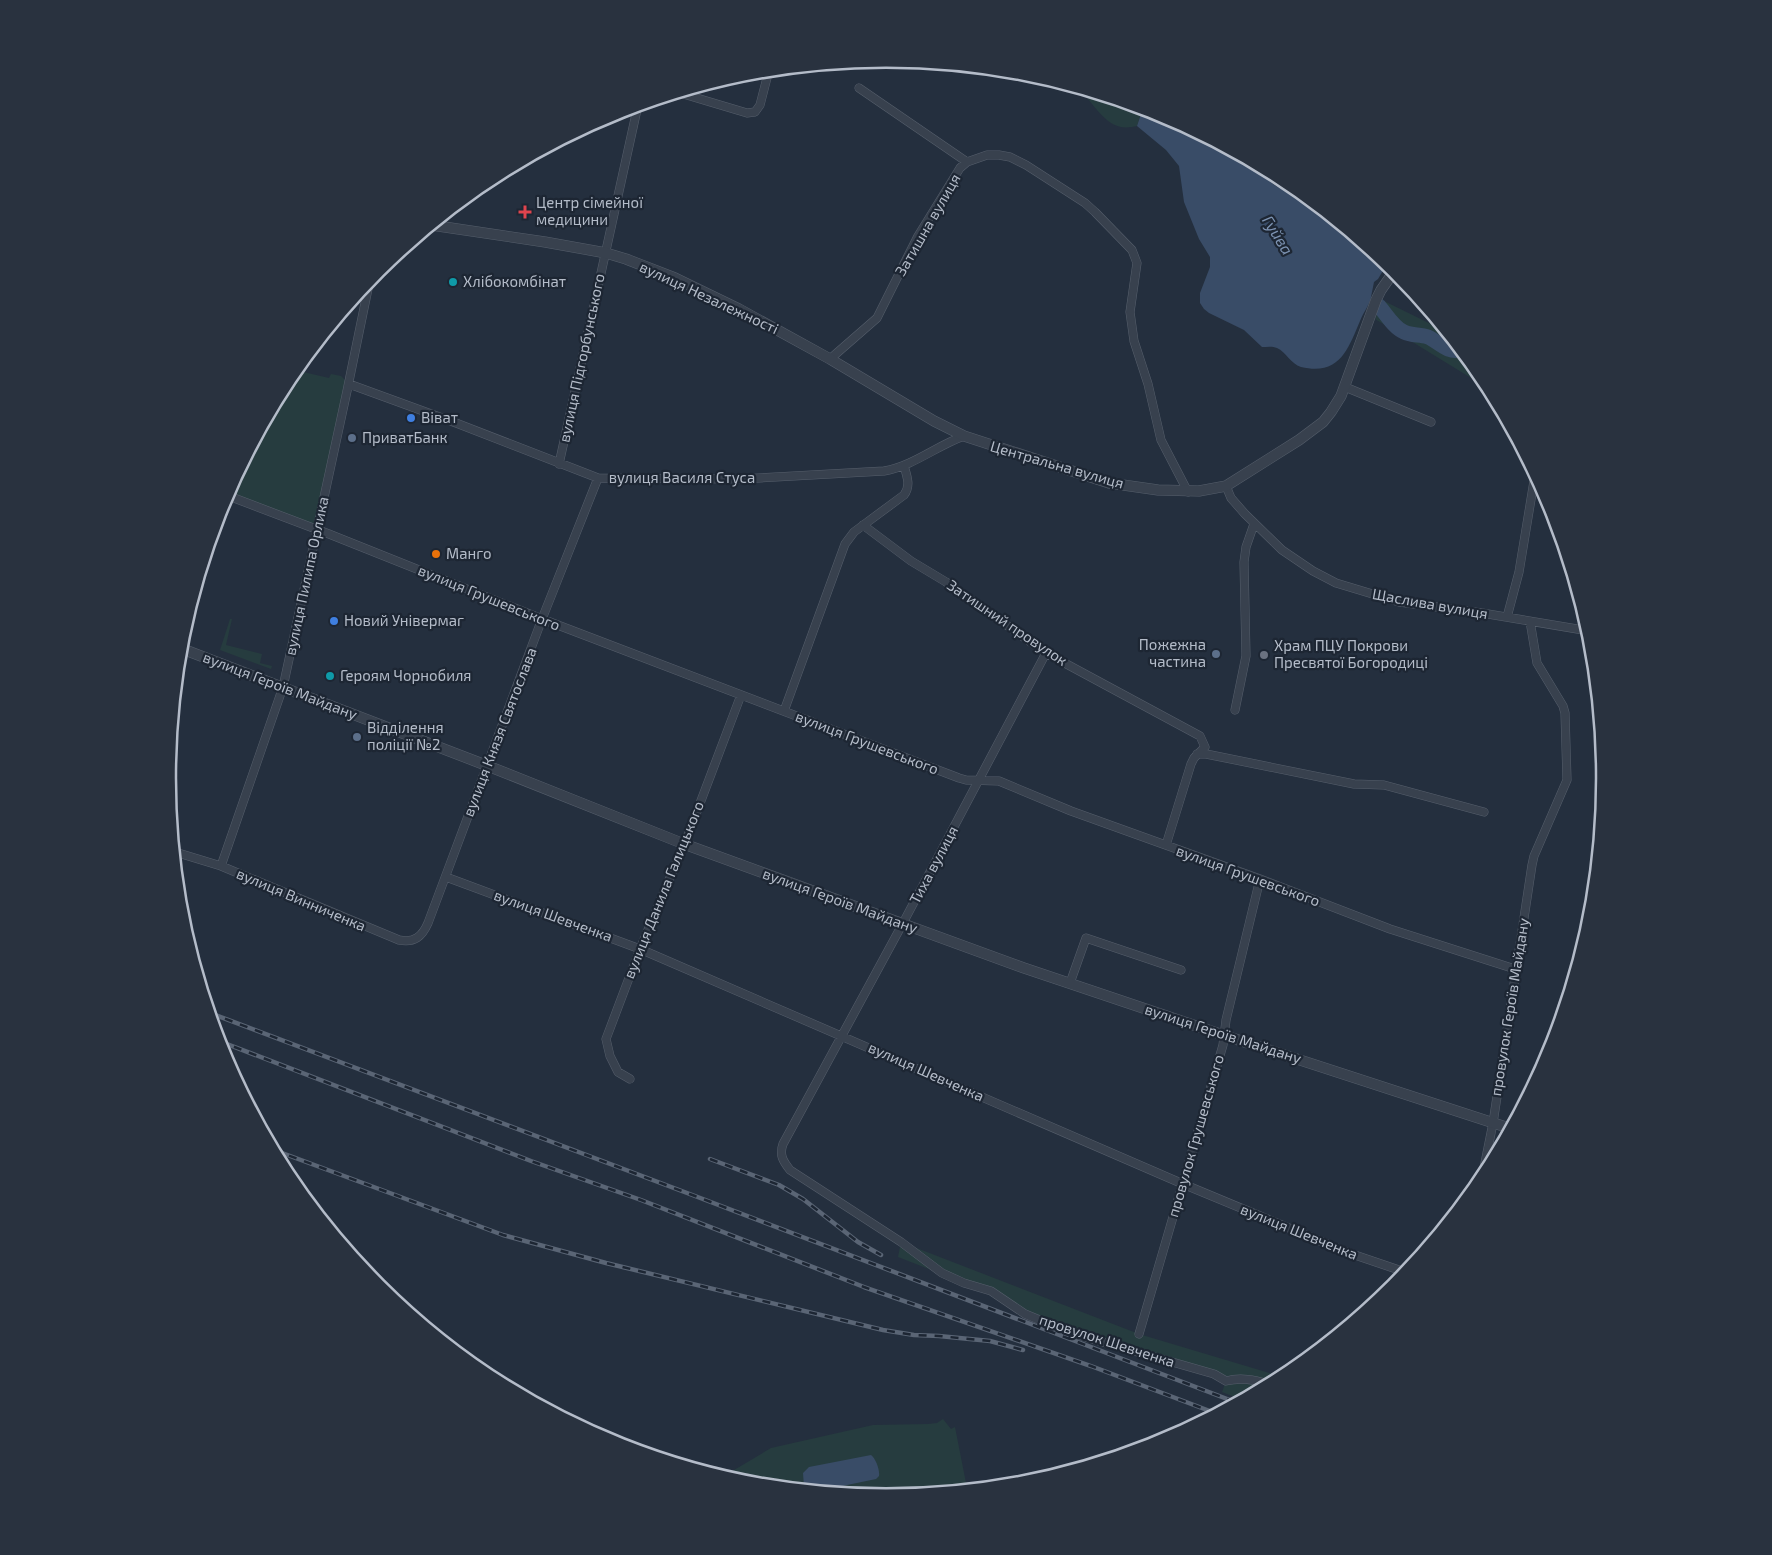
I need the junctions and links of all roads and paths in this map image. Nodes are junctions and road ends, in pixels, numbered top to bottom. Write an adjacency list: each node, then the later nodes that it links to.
1 (767, 78): 3 (street)
2 (859, 88): 5 (street)
3 (689, 96)
4 (636, 113): 7 (street, вулиця Підгорбунського)
5 (967, 162): 10 (street, Затишна вулиця); 20 (street, Затишна вулиця)
6 (439, 226): 7 (street, вулиця Незалежності)
7 (606, 253): 10 (street, вулиця Незалежності); 15 (street, вулиця Підгорбунського)
8 (1390, 277): 12 (street, Центральна вулиця)
9 (367, 293): 11 (street, вулиця Пилипа Орлика)
10 (830, 359): 14 (street, вулиця Незалежності)
11 (348, 384): 15 (street, вулиця Василя Стуса); 24 (street, вулиця Пилипа Орлика)
12 (1345, 387): 13 (street); 18 (street, Центральна вулиця)
13 (1431, 422)
14 (964, 436): 16 (street, вулиця Василя Стуса); 20 (street, Центральна вулиця)
15 (559, 464): 17 (street, вулиця Василя Стуса)
16 (904, 466): 17 (street, вулиця Василя Стуса); 22 (street)
17 (598, 478): 26 (street, вулиця Князя Святослава)
18 (1226, 486): 20 (street, Центральна вулиця); 23 (street, Щаслива вулиця)
19 (1534, 487): 25 (street, Щаслива вулиця)
20 (1188, 492)
21 (234, 498): 24 (street, вулиця Грушевського)
22 (863, 524): 30 (street, Затишний провулок); 34 (street)
23 (1254, 524): 25 (street, Щаслива вулиця); 33 (street)
24 (317, 529): 26 (street, вулиця Грушевського); 31 (street, вулиця Пилипа Орлика)
25 (1507, 617): 27 (street, Щаслива вулиця)
26 (542, 620): 32 (street, вулиця Грушевського); 36 (street, вулиця Князя Святослава)
27 (1530, 621): 28 (street, Щаслива вулиця); 48 (street, провулок Героїв Майдану)
28 (1580, 629)
29 (188, 651): 31 (street, вулиця Героїв Майдану)
30 (1046, 653): 35 (street, Затишний провулок); 37 (street, Тиха вулиця)
31 (283, 687): 36 (street, вулиця Героїв Майдану); 42 (street, вулиця Пилипа Орлика)
32 (742, 695): 34 (street, вулиця Грушевського); 39 (street, вулиця Данила Галицького)
33 (1235, 710)
34 (784, 711): 37 (street, вулиця Грушевського)
35 (1197, 754): 38 (street); 40 (street)
36 (488, 766): 39 (street, вулиця Героїв Майдану); 43 (street, вулиця Князя Святослава)
37 (980, 780): 40 (street, вулиця Грушевського); 45 (street, Тиха вулиця)
38 (1484, 812)
39 (684, 844): 45 (street, вулиця Героїв Майдану); 47 (street, вулиця Данила Галицького)
40 (1166, 845): 44 (street, вулиця Грушевського)
41 (181, 854): 42 (street, вулиця Винниченка)
42 (221, 866): 46 (street, вулиця Винниченка)
43 (446, 877): 46 (street, вулиця Князя Святослава); 47 (street, вулиця Шевченка)
44 (1260, 879): 48 (street, вулиця Грушевського); 51 (street, провулок Грушевського)
45 (903, 923): 50 (street, вулиця Героїв Майдану); 52 (street, Тиха вулиця)
46 (425, 930)
47 (640, 949): 52 (street, вулиця Шевченка); 53 (street, вулиця Данила Галицького)
48 (1515, 969): 54 (street, провулок Героїв Майдану)
49 (1181, 970): 50 (street)
50 (1070, 983): 51 (street, вулиця Героїв Майдану)
51 (1223, 1035): 54 (street, вулиця Героїв Майдану); 58 (street, провулок Грушевського)
52 (842, 1036): 56 (street, Тиха вулиця); 58 (street, вулиця Шевченка)
53 (630, 1079)
54 (1493, 1123): 55 (street, вулиця Героїв Майдану); 57 (street, провулок Героїв Майдану)
55 (1505, 1126)
56 (781, 1156): 61 (street, провулок Шевченка)
57 (1486, 1156)
58 (1183, 1184): 59 (street, вулиця Шевченка); 60 (street, провулок Грушевського)
59 (1398, 1270)
60 (1140, 1334)
61 (1258, 1382)

